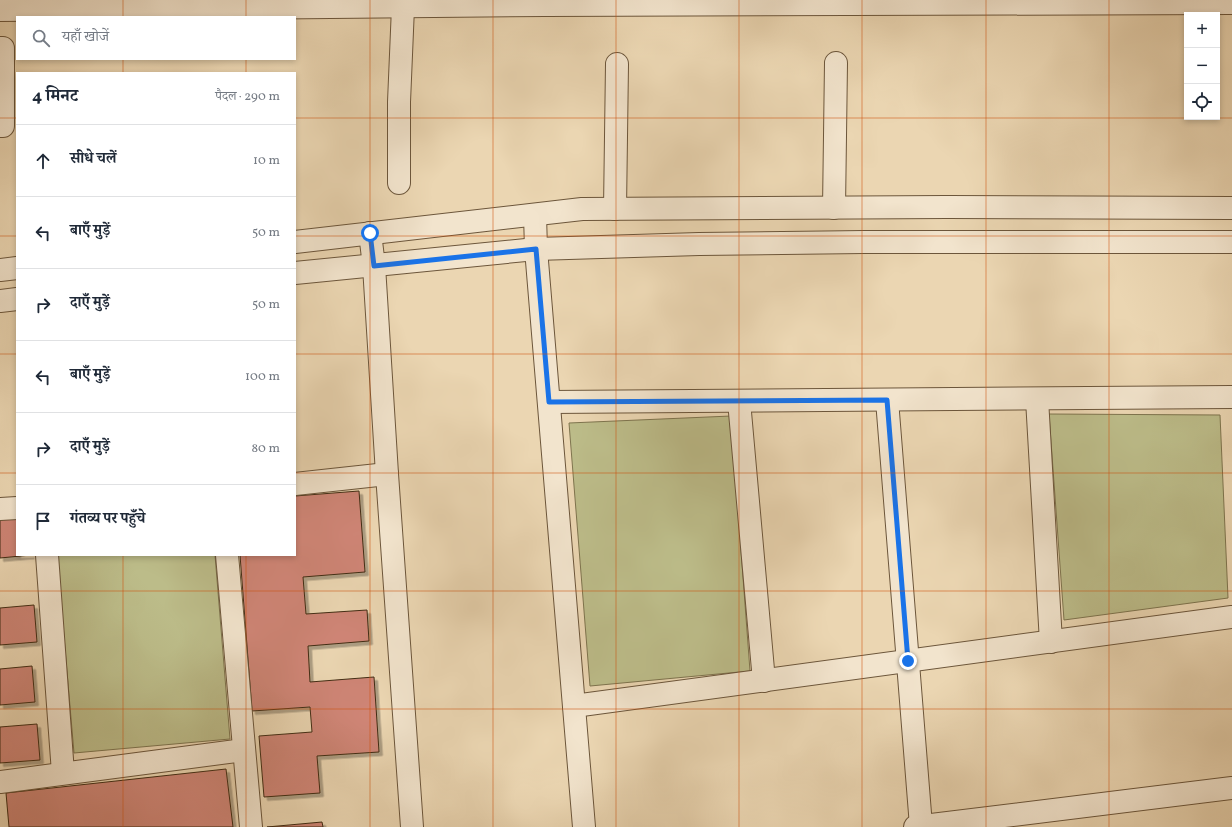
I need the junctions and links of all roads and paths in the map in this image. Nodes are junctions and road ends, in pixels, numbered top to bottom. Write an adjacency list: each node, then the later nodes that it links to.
1 (1232, 2): 2 (street)
2 (403, 7): 3 (street); 8 (street)
3 (0, 10)
4 (0, 48): 7 (street)
5 (836, 63): 9 (street)
6 (617, 64): 11 (street)
7 (0, 126)
8 (398, 183)
9 (834, 208): 10 (street); 11 (street)
10 (1232, 208)
11 (615, 209): 12 (street)
12 (535, 215): 13 (street); 16 (street)
13 (370, 233): 14 (street); 17 (street)
14 (296, 242)
15 (1232, 242): 16 (street)
16 (536, 249): 17 (street); 27 (street)
17 (374, 266): 20 (street); 28 (street)
18 (16, 268): 19 (street)
19 (0, 270)
20 (296, 273)
21 (16, 299): 22 (street)
22 (0, 301)
23 (1232, 397): 24 (street)
24 (1037, 398): 25 (street); 35 (street)
25 (887, 400): 26 (street); 36 (street)
26 (739, 401): 27 (street); 37 (street)
27 (549, 402): 38 (street)
28 (387, 474): 29 (street); 45 (street)
29 (296, 484)
30 (16, 508): 31 (street)
31 (0, 509)
32 (47, 556): 40 (street)
33 (227, 556): 39 (street)
34 (1232, 617): 35 (street)
35 (1051, 642): 36 (street)
36 (908, 661): 37 (street); 43 (street)
37 (764, 681): 38 (street)
38 (574, 706): 46 (street)
39 (244, 750): 40 (street); 44 (street)
40 (63, 773): 41 (street)
41 (0, 782)
42 (1232, 788): 43 (street)
43 (929, 826)
44 (251, 827)
45 (412, 827)
46 (584, 827)

